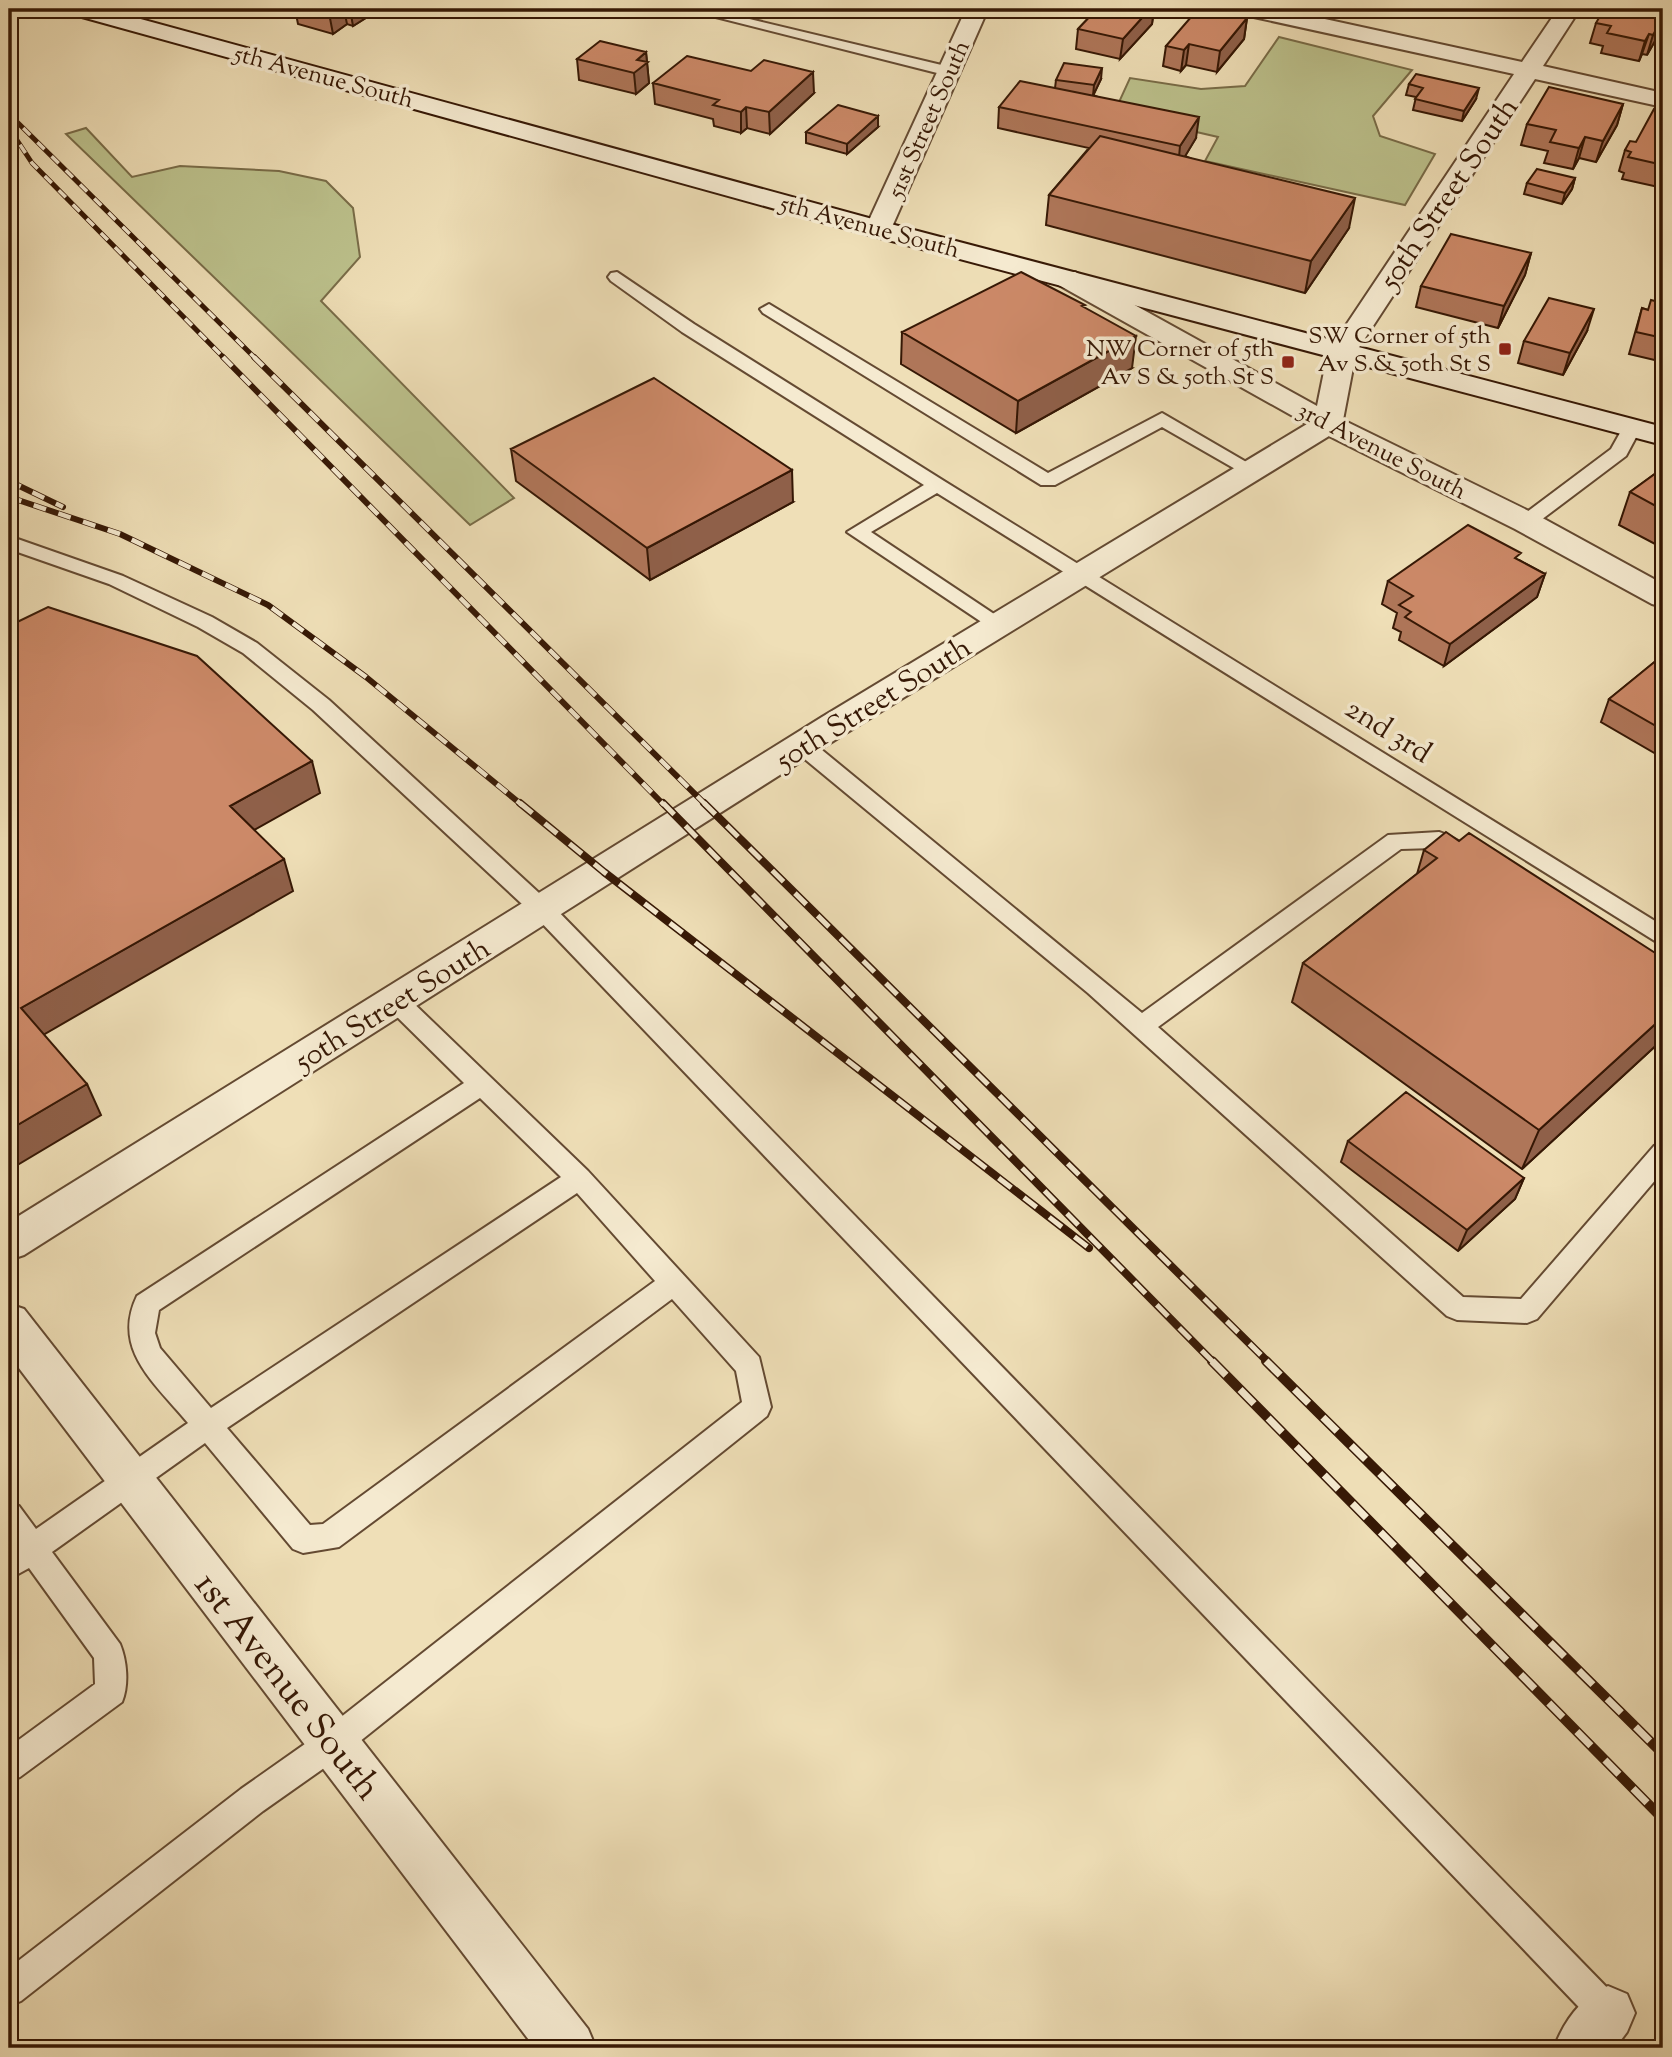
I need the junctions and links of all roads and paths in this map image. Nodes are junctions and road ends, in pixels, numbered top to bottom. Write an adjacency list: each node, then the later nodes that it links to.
1 (79, 9): 9 (street, 5th Avenue South)
2 (691, 9): 7 (lane)
3 (977, 9): 7 (street, 51st Street South)
4 (1249, 9): 6 (street)
5 (1569, 9): 6 (street, 50th Street South)
6 (1530, 70): 8 (street); 13 (street, 50th Street South)
7 (949, 71): 9 (street, 51st Street South)
8 (1663, 100)
9 (878, 229): 11 (street, 5th Avenue South)
10 (617, 276): 18 (lane, 2nd 3rd)
11 (1066, 278): 13 (street, 5th Avenue South); 14 (street, 3rd Avenue South)
12 (769, 309): 17 (lane)
13 (1342, 352): 14 (street, 50th Street South); 15 (street, 5th Avenue South)
14 (1328, 424): 17 (street, 50th Street South); 19 (street, 3rd Avenue South)
15 (1633, 428): 16 (street, 5th Avenue South); 19 (lane)
16 (1663, 436)
17 (1251, 470): 21 (street, 50th Street South)
18 (937, 485): 21 (lane, 2nd 3rd); 23 (lane)
19 (1526, 522): 22 (street, 3rd Avenue South)
20 (9, 542): 26 (lane)
21 (1082, 573): 23 (street, 50th Street South); 27 (lane, 2nd 3rd)
22 (1663, 597)
23 (999, 624): 24 (street, 50th Street South)
24 (803, 746): 26 (street, 50th Street South); 29 (lane)
25 (1484, 870): 29 (lane)
26 (543, 910): 28 (street, 50th Street South); 43 (lane)
27 (1663, 937)
28 (397, 1002): 30 (lane); 33 (street, 50th Street South)
29 (1141, 1026): 31 (lane)
30 (482, 1084): 32 (lane); 36 (lane)
31 (1663, 1153)
32 (579, 1178): 34 (lane); 36 (lane)
33 (9, 1243)
34 (673, 1283): 36 (lane); 40 (lane)
35 (9, 1322): 37 (street, 1st Avenue South)
36 (208, 1425): 37 (lane)
37 (130, 1479): 39 (lane); 40 (street, 1st Avenue South)
38 (9, 1516): 39 (lane)
39 (20, 1556): 41 (lane)
40 (333, 1743): 42 (lane); 44 (street, 1st Avenue South)
41 (9, 1766)
42 (9, 1989)
43 (1595, 2031)
44 (569, 2048)

